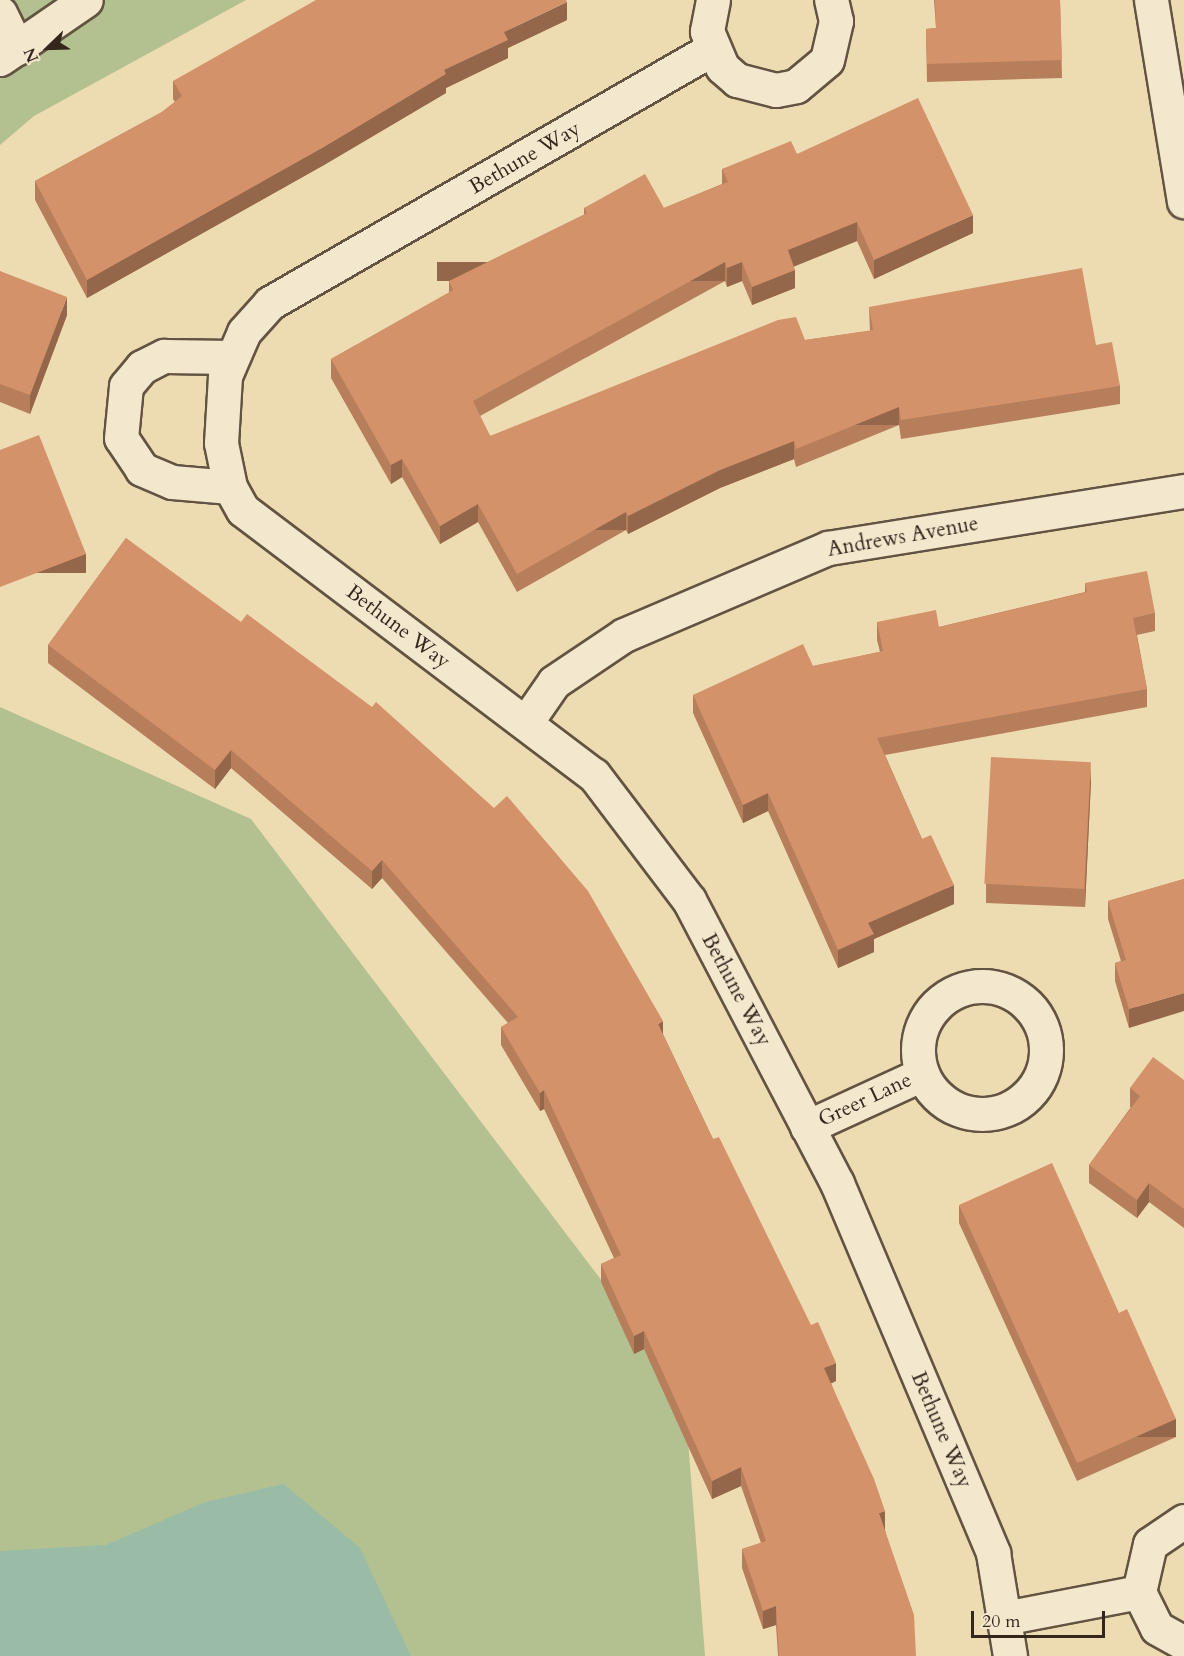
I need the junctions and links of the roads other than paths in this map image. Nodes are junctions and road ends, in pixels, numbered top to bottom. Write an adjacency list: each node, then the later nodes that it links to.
1 (86, 0): 7 (street)
2 (713, 0): 6 (street)
3 (831, 0): 6 (street)
4 (1151, 0): 8 (street)
5 (0, 13): 7 (street)
6 (712, 49): 9 (street, Bethune Way)
7 (8, 54)
8 (1184, 201)
9 (232, 357): 10 (street, Bethune Way); 10 (street)
10 (230, 487): 12 (street, Bethune Way)
11 (1184, 491): 12 (street, Andrews Avenue)
12 (526, 721): 14 (street, Bethune Way)
13 (922, 1074): 14 (street, Greer Lane)
14 (807, 1127): 17 (street, Bethune Way)
15 (1184, 1521): 16 (street)
16 (1139, 1592): 17 (street); 18 (street)
17 (1004, 1618): 19 (street, Bethune Way)
18 (1184, 1643)
19 (1010, 1656)

